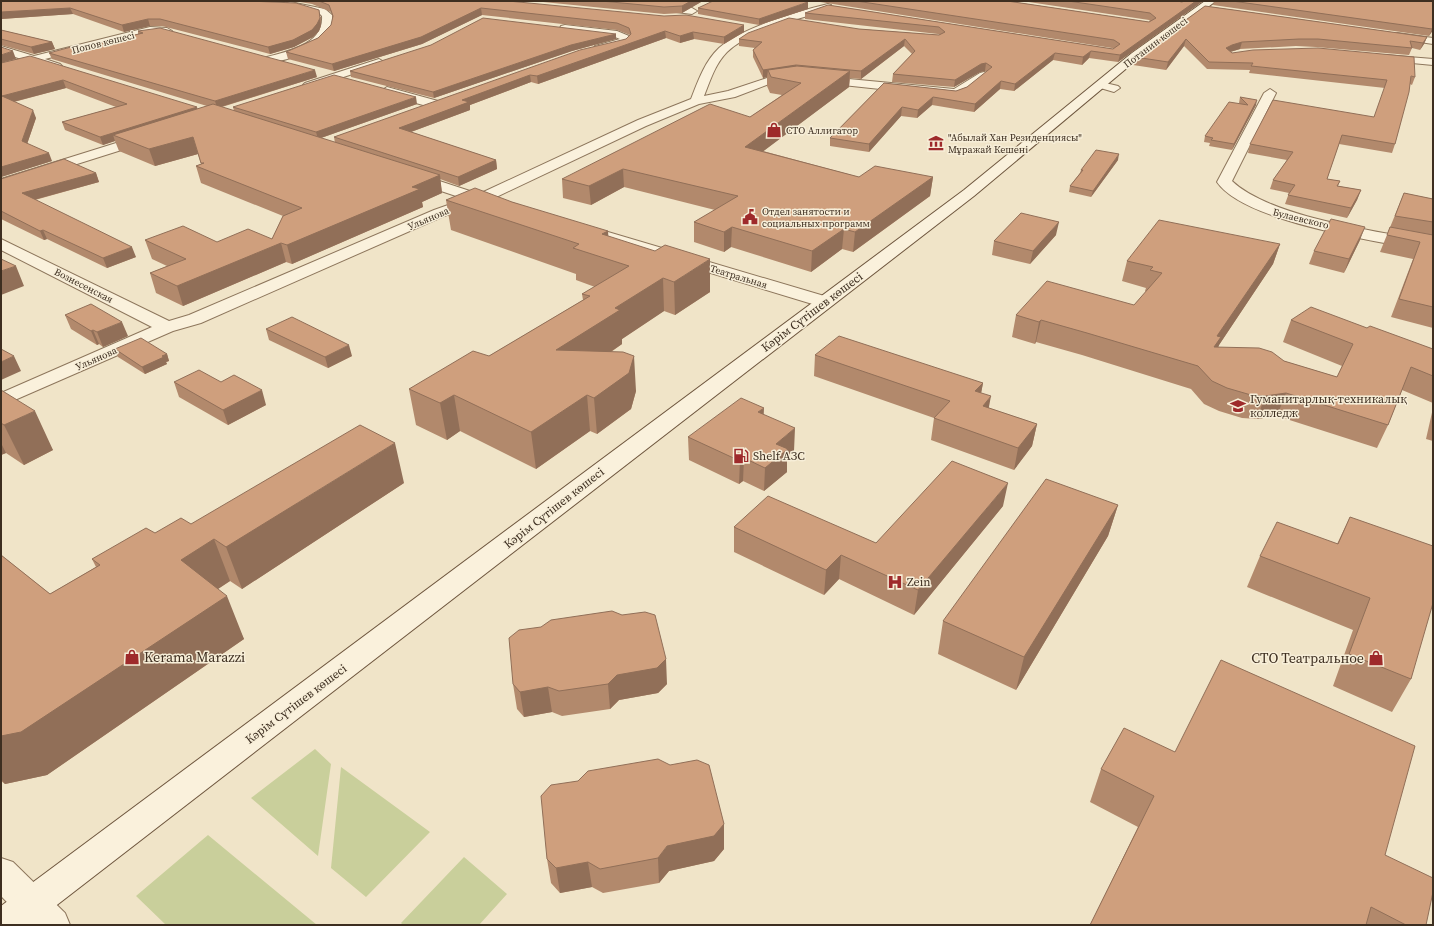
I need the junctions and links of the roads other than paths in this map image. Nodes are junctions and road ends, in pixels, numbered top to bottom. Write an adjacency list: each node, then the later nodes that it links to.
1 (614, 1): 7 (street)
2 (1211, 1): 5 (street, Потанин көшесі)
3 (279, 4): 24 (street)
4 (807, 4): 10 (street)
5 (1202, 8): 6 (street); 32 (street, Потанин көшесі)
6 (1218, 10)
7 (692, 12): 8 (street); 9 (street)
8 (668, 18)
9 (702, 20)
10 (788, 21): 11 (street); 14 (street)
11 (812, 24)
12 (740, 26): 14 (street)
13 (553, 27): 19 (street)
14 (763, 30): 35 (street)
15 (180, 34): 22 (street, Попов көшесі)
16 (1387, 34): 17 (street)
17 (1433, 41)
18 (1, 49): 22 (street)
19 (591, 50)
20 (1372, 57): 23 (street)
21 (392, 58): 29 (street)
22 (33, 59): 25 (street, Попов көшесі); 26 (street)
23 (1433, 62)
24 (292, 65)
25 (1, 67)
26 (72, 71)
27 (314, 71): 29 (street)
28 (984, 75): 35 (street, Ульянова)
29 (335, 76): 30 (street); 33 (street)
30 (358, 83)
31 (373, 87): 36 (street)
32 (1107, 87): 45 (street, Кәрім Сүтішев көшесі)
33 (298, 88)
34 (1270, 93): 44 (street, Булаевского)
35 (696, 101): 40 (street, Ульянова)
36 (412, 111)
37 (157, 134): 39 (street)
38 (399, 172): 40 (street)
39 (1, 184)
40 (480, 199): 41 (street); 46 (street, Ульянова)
41 (495, 204)
42 (592, 233): 45 (street, Театральная)
43 (1, 244): 46 (street, Вознесенская)
44 (1433, 247)
45 (825, 302): 49 (street, Кәрім Сүтішев көшесі)
46 (167, 327): 47 (street, Ульянова)
47 (1, 400)
48 (1, 873): 49 (street)
49 (42, 914): 50 (street, Кәрім Сүтішев көшесі)
50 (4, 925)

